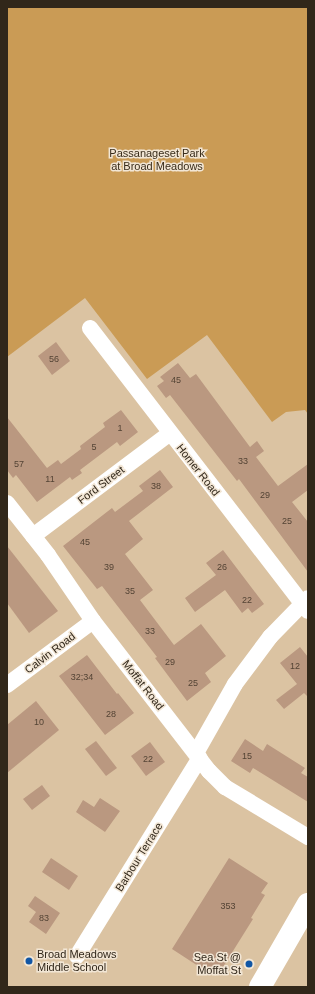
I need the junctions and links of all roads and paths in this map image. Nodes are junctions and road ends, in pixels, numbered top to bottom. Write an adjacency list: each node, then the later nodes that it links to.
1 (90, 328): 2 (street, Homer Road)
2 (170, 433): 4 (street, Ford Street); 5 (street, Homer Road)
3 (7, 503): 4 (street, Moffat Road)
4 (33, 536): 6 (street, Moffat Road)
5 (306, 604): 8 (street, Barbour Terrace)
6 (93, 621): 7 (street, Calvin Road); 8 (street, Moffat Road)
7 (7, 685)
8 (198, 756): 9 (street, Moffat Road); 11 (street, Barbour Terrace)
9 (308, 837)
10 (308, 904): 12 (main road)
11 (77, 956)
12 (260, 987)

